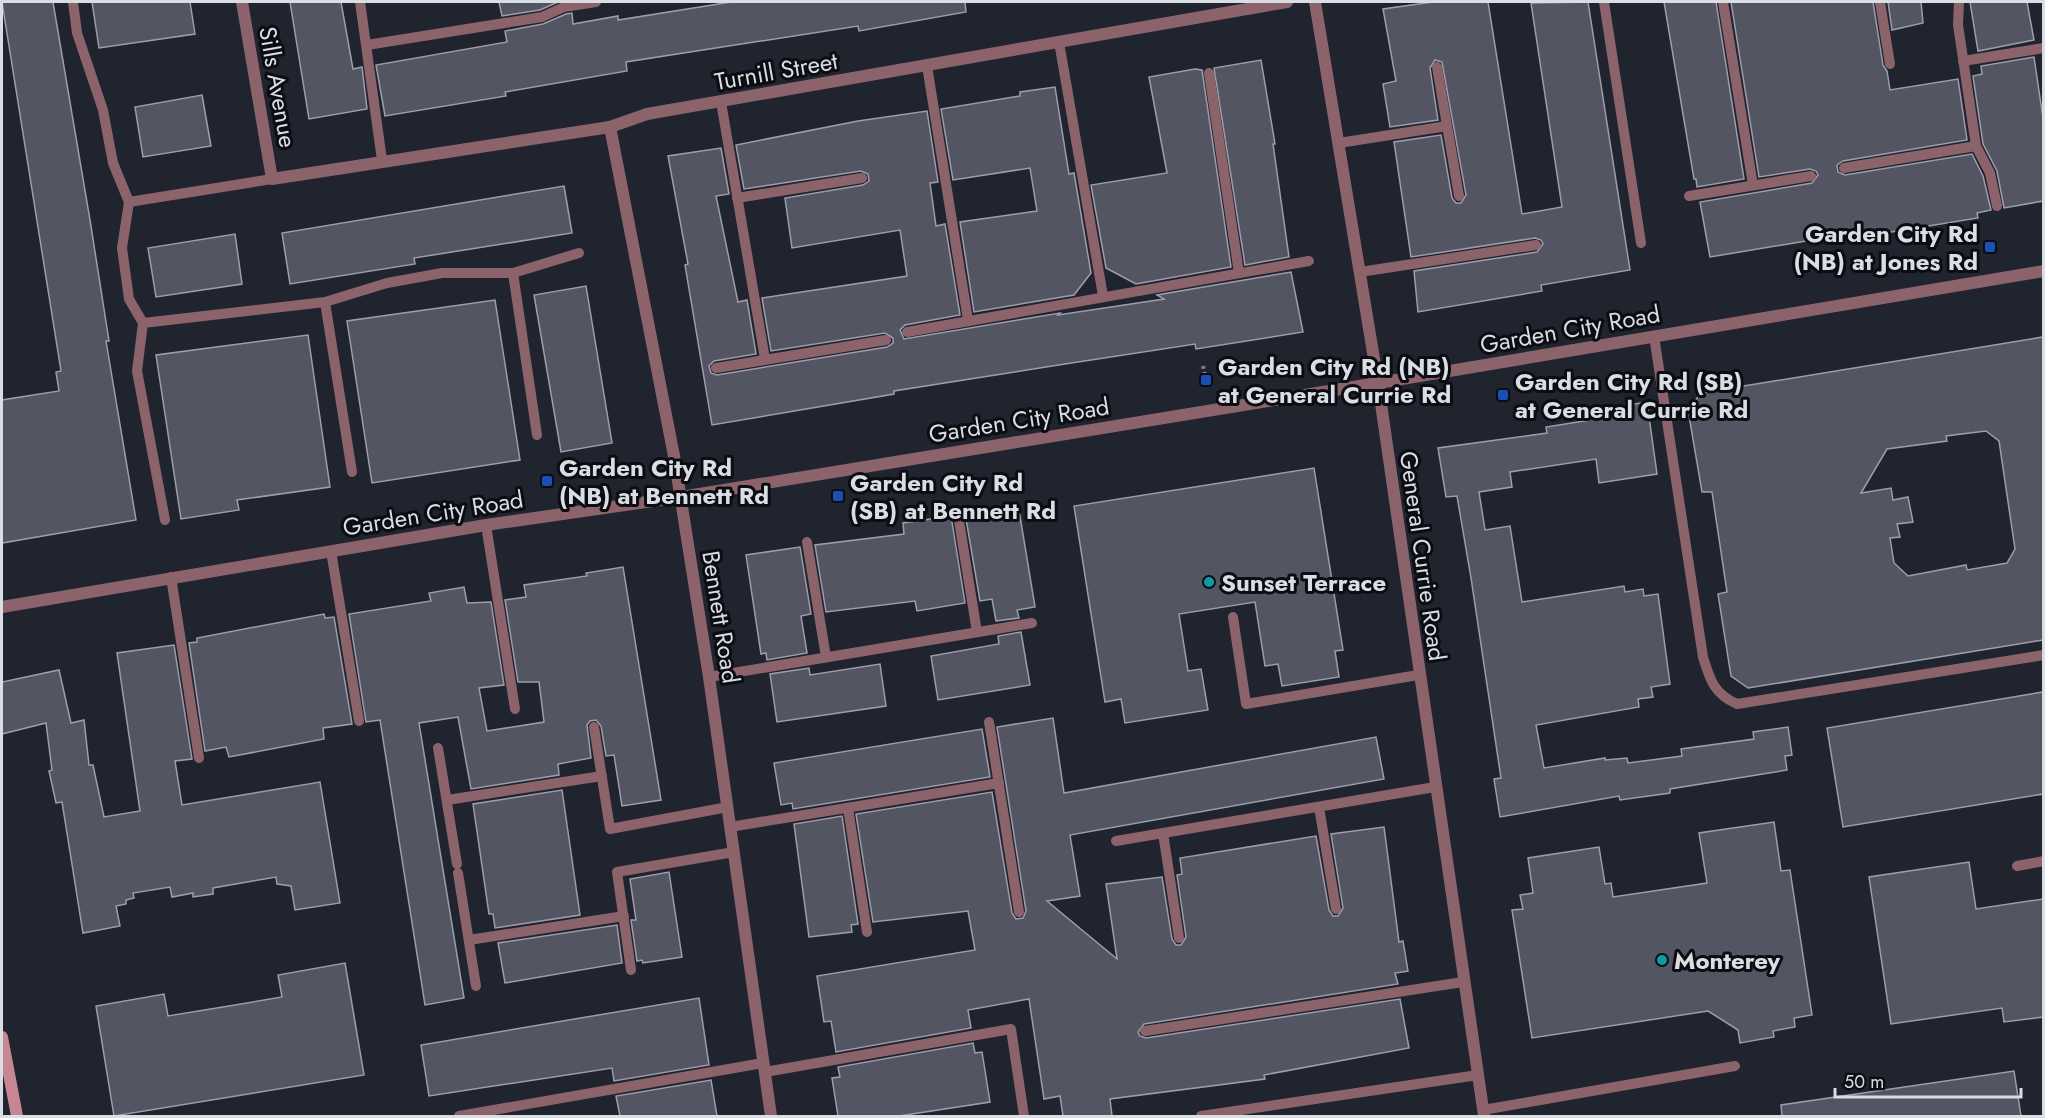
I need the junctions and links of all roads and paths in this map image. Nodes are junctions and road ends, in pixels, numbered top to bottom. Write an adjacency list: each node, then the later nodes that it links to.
1 (73, 2): 34 (lane)
2 (242, 2): 29 (street, Sills Avenue)
3 (360, 2): 13 (lane)
4 (596, 2): 11 (lane)
5 (1287, 2): 12 (street, Turnill Street)
6 (1316, 2): 23 (street, General Currie Road)
7 (1604, 2): 36 (lane)
8 (1723, 2): 30 (lane)
9 (1880, 2): 16 (lane)
10 (1959, 2): 15 (lane)
11 (563, 4): 13 (lane)
12 (1059, 42): 17 (street, Turnill Street); 44 (lane)
13 (367, 45): 25 (lane)
14 (2043, 48): 15 (lane)
15 (1963, 61): 24 (lane)
16 (1890, 64)
17 (927, 66): 20 (street, Turnill Street); 46 (lane)
18 (1437, 67): 21 (lane)
19 (1209, 73): 43 (lane)
20 (721, 102): 22 (street, Turnill Street); 33 (lane)
21 (1447, 126): 23 (lane); 31 (lane)
22 (610, 127): 25 (street, Turnill Street); 58 (street, Bennett Road)
23 (1339, 143): 41 (street, General Currie Road)
24 (1976, 146): 26 (lane); 35 (lane)
25 (382, 160): 29 (street, Turnill Street)
26 (1844, 168)
27 (1811, 176): 30 (lane)
28 (862, 178): 33 (lane)
29 (272, 179): 34 (lane)
30 (1753, 185): 32 (lane)
31 (1459, 196)
32 (1689, 196)
33 (737, 198): 51 (lane)
34 (129, 202): 47 (lane)
35 (1997, 206)
36 (1641, 243)
37 (1536, 245): 41 (lane)
38 (579, 253): 42 (lane)
39 (1309, 261): 43 (lane)
40 (2043, 271): 49 (street, Garden City Road)
41 (1360, 272): 55 (street, General Currie Road)
42 (513, 273): 45 (lane); 56 (lane)
43 (1239, 273): 44 (lane)
44 (1102, 296): 46 (lane)
45 (325, 302): 47 (lane); 57 (lane)
46 (968, 320): 48 (lane)
47 (143, 323): 60 (lane)
48 (907, 332)
49 (1654, 336): 55 (street, Garden City Road); 69 (lane)
50 (886, 340): 51 (lane)
51 (765, 359): 53 (lane)
52 (1203, 366): 54 (path)
53 (716, 368)
54 (1206, 380)
55 (1378, 383): 58 (street, Garden City Road); 71 (street, General Currie Road)
56 (537, 435)
57 (352, 472)
58 (681, 497): 61 (street, Garden City Road); 72 (street, Bennett Road)
59 (958, 515): 68 (lane)
60 (165, 520)
61 (486, 525): 63 (street, Garden City Road); 73 (lane)
62 (807, 542): 70 (lane)
63 (331, 551): 64 (street, Garden City Road); 74 (lane)
64 (171, 577): 65 (street, Garden City Road); 78 (lane)
65 (2, 608)
66 (1233, 617): 71 (lane)
67 (1032, 623): 68 (lane)
68 (977, 632): 70 (lane)
69 (2043, 656)
70 (826, 657): 72 (lane)
71 (1418, 675): 81 (street, General Currie Road)
72 (709, 677): 83 (street, Bennett Road)
73 (515, 709)
74 (359, 721)
75 (989, 722): 80 (lane)
76 (594, 727): 79 (lane)
77 (438, 748): 82 (lane)
78 (200, 758)
79 (602, 776): 82 (lane); 83 (lane)
80 (999, 783): 85 (lane); 93 (lane)
81 (1435, 787): 84 (lane); 99 (street, General Currie Road)
82 (447, 800): 97 (lane)
83 (728, 807): 86 (street, Bennett Road)
84 (1319, 807): 87 (lane); 92 (lane)
85 (848, 808): 86 (lane); 95 (lane)
86 (730, 827): 89 (street, Bennett Road)
87 (1163, 833): 88 (lane); 96 (lane)
88 (1116, 841)
89 (734, 852): 94 (lane); 104 (street, Bennett Road)
90 (2043, 861): 91 (lane)
91 (2017, 866)
92 (1336, 909)
93 (1019, 912)
94 (624, 916): 97 (lane); 98 (lane)
95 (867, 932)
96 (1179, 938)
97 (469, 939): 100 (lane)
98 (631, 970)
99 (1463, 982): 101 (lane); 105 (street, General Currie Road)
100 (476, 986)
101 (1145, 1031)
102 (2, 1037): 108 (main road)
103 (1735, 1066): 107 (lane)
104 (764, 1068): 106 (lane); 110 (street, Bennett Road); 111 (lane)
105 (1478, 1075): 107 (street, General Currie Road); 112 (lane)
106 (520, 1111): 109 (lane)
107 (1483, 1113)
108 (17, 1116)
109 (459, 1116)
110 (771, 1116)
111 (1024, 1116)
112 (1201, 1116)

